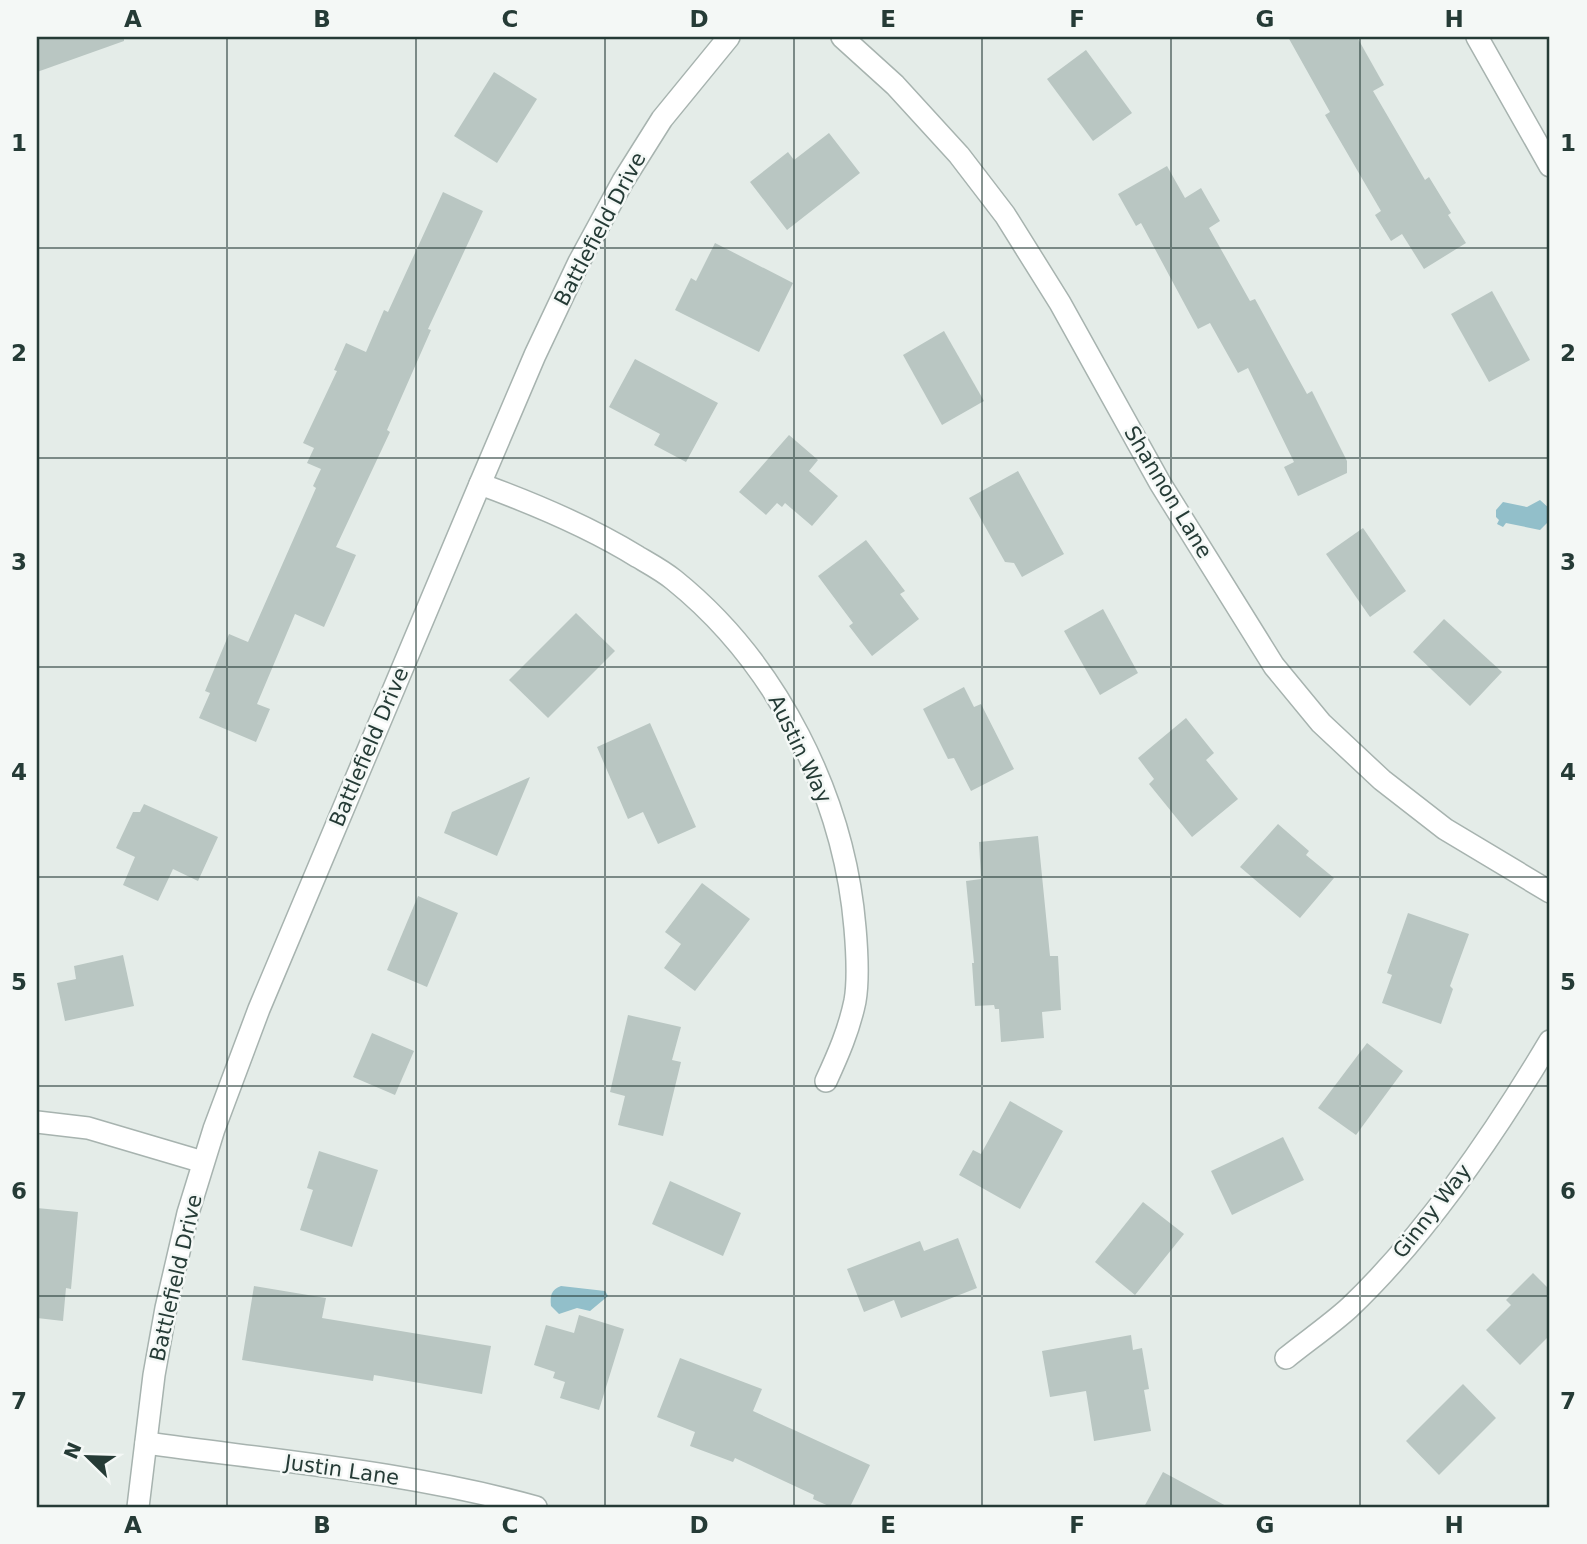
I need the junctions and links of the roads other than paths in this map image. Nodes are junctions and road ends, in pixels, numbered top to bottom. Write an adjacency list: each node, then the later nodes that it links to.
1 (729, 37): 5 (street, Battlefield Drive)
2 (842, 37): 6 (street, Shannon Lane)
3 (1477, 37): 4 (street)
4 (1550, 166)
5 (480, 484): 8 (street, Austin Way); 10 (street, Battlefield Drive)
6 (1550, 892)
7 (1550, 1041): 11 (street, Ginny Way)
8 (826, 1081)
9 (37, 1122): 10 (street)
10 (203, 1162): 12 (street, Battlefield Drive)
11 (1286, 1358)
12 (146, 1443): 13 (street, Battlefield Drive); 14 (street, Justin Lane)
13 (138, 1507)
14 (536, 1507)

